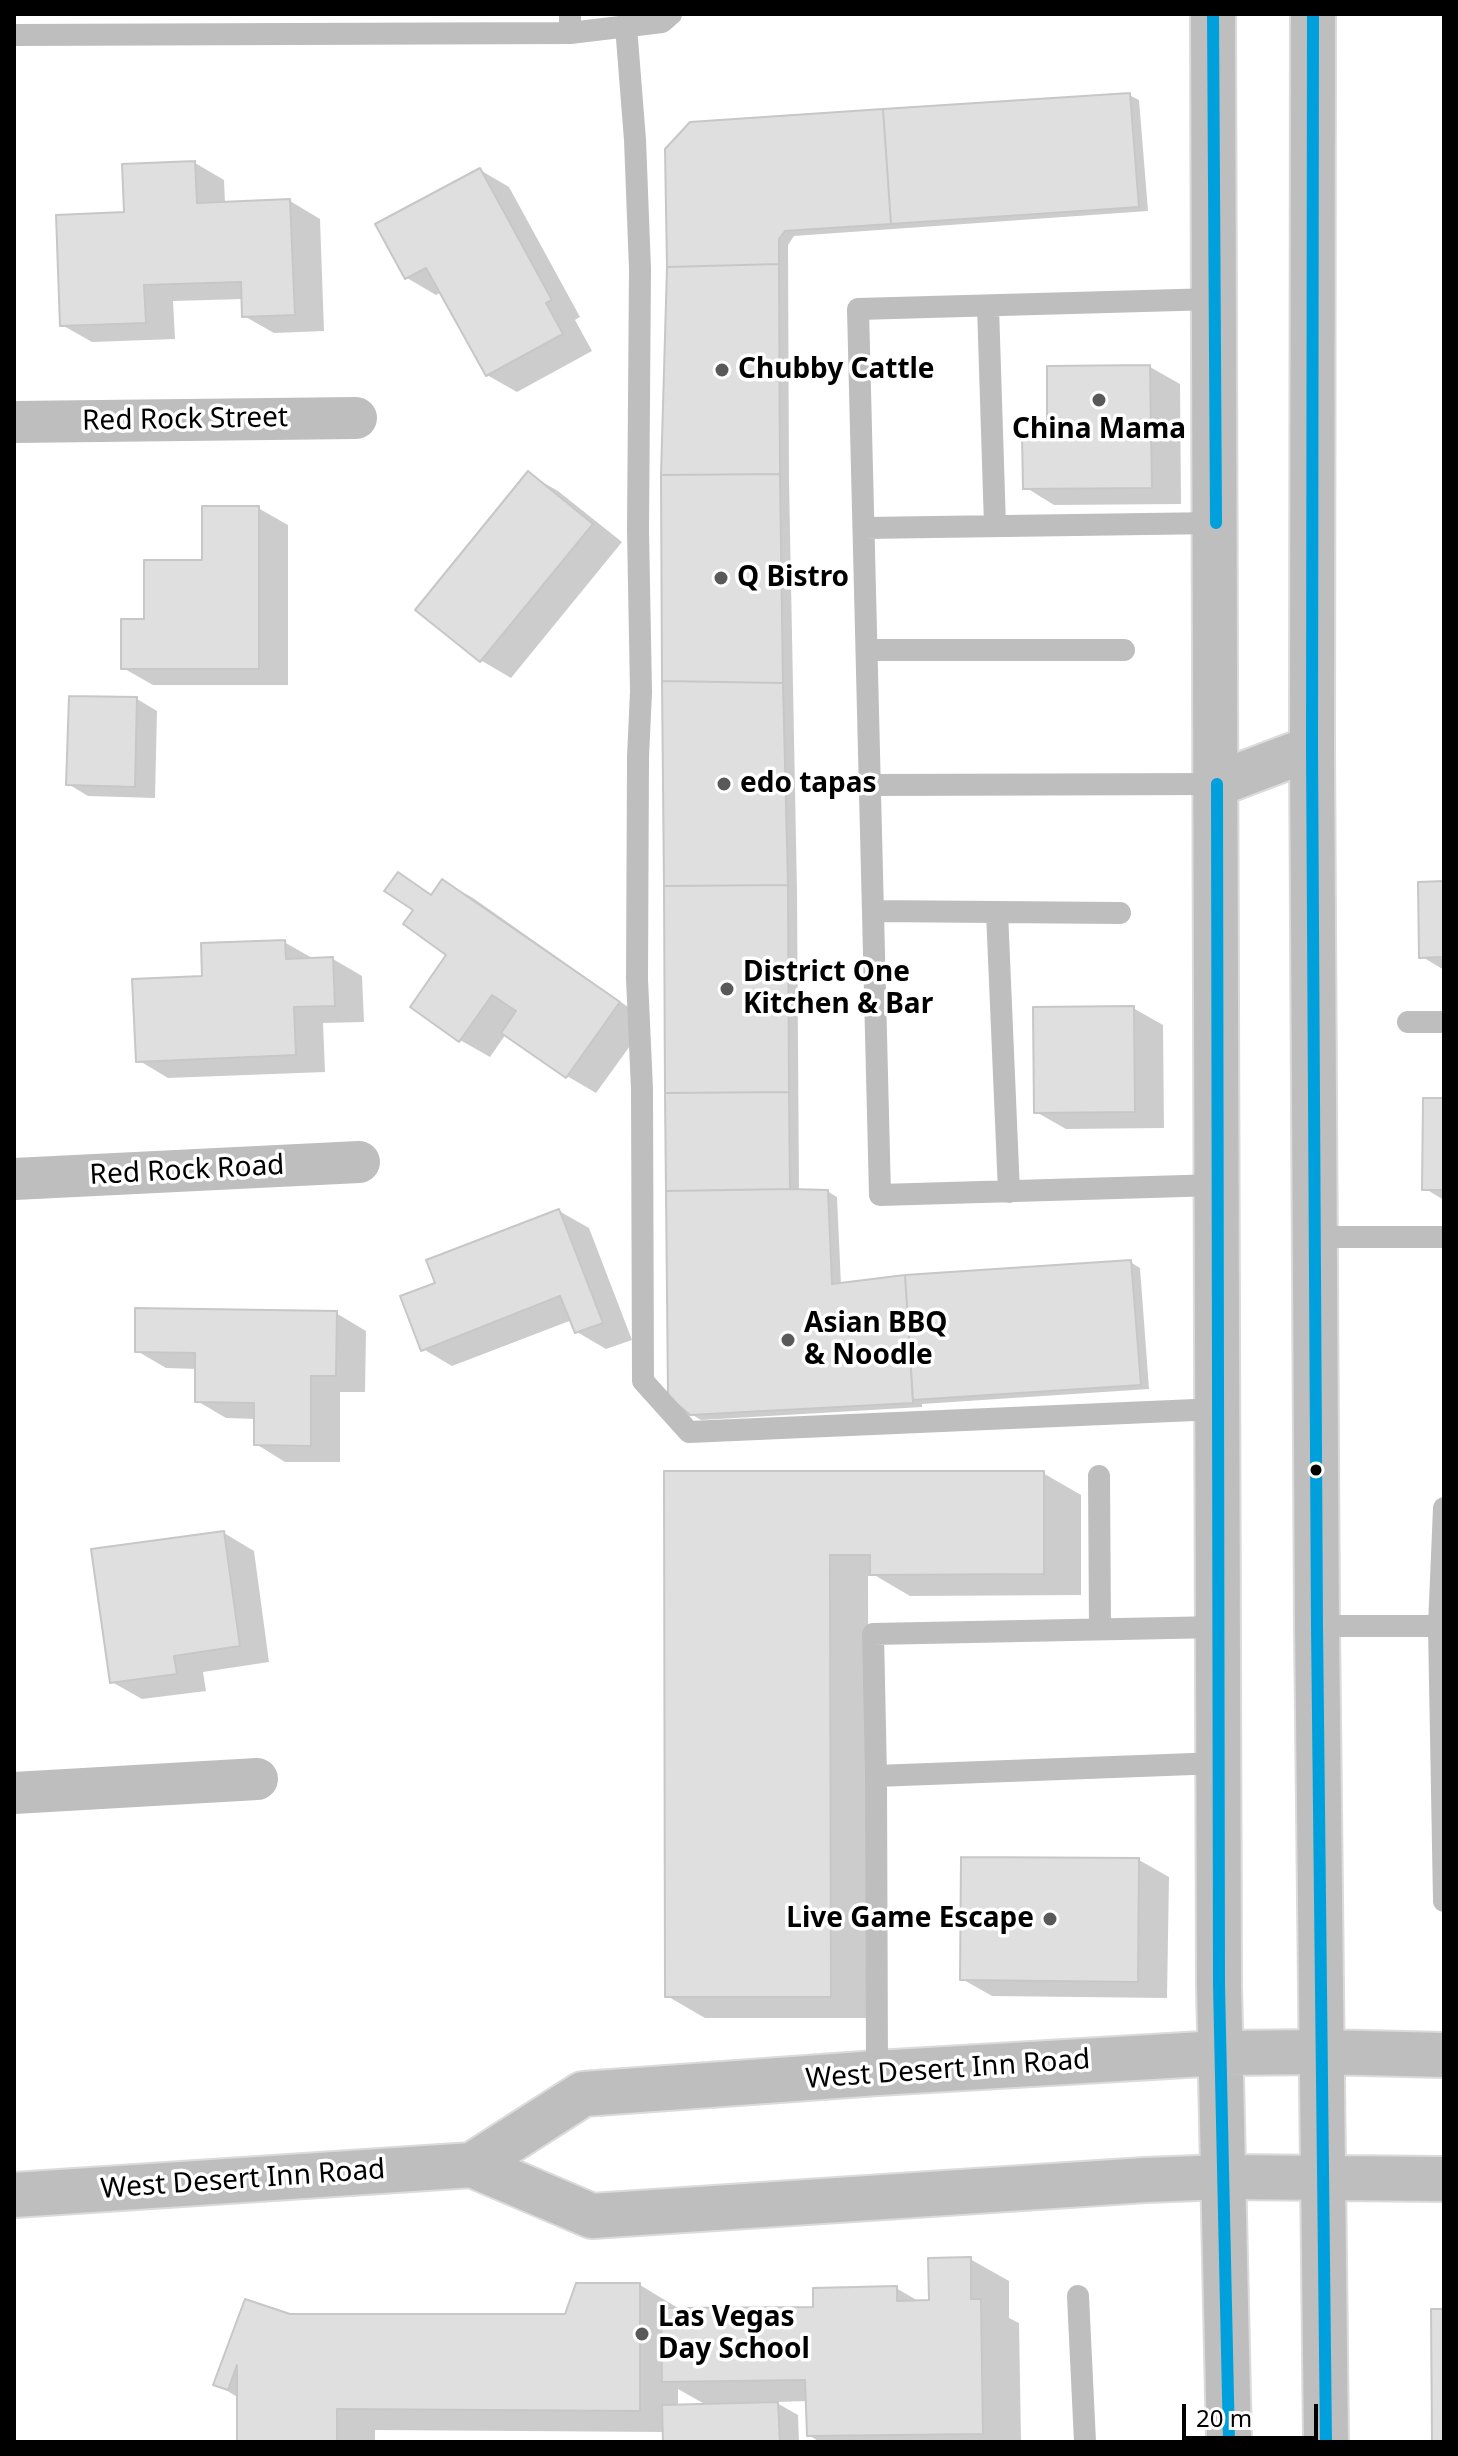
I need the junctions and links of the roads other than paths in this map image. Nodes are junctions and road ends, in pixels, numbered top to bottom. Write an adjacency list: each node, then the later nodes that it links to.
1 (671, 14): 5 (lane)
2 (1213, 14): 7 (main road)
3 (1313, 14): 16 (main road)
4 (570, 24): 5 (lane); 6 (lane)
5 (626, 26): 30 (lane)
6 (14, 35)
7 (1215, 299): 8 (lane); 11 (main road)
8 (988, 306): 12 (lane); 13 (lane)
9 (356, 418): 10 (street, Red Rock Street)
10 (14, 422)
11 (1216, 523): 12 (lane); 17 (main road)
12 (995, 526): 13 (lane)
13 (864, 528): 14 (lane)
14 (867, 650): 15 (lane); 18 (lane)
15 (1124, 650)
16 (1312, 748): 17 (main road); 28 (main road)
17 (1217, 784): 18 (lane); 26 (main road)
18 (870, 785): 19 (lane)
19 (873, 911): 20 (lane); 27 (lane)
20 (997, 912): 21 (lane); 27 (lane)
21 (1120, 913)
22 (1408, 1022): 23 (lane)
23 (1444, 1022)
24 (359, 1162): 25 (street, Red Rock Road)
25 (14, 1179)
26 (1218, 1185): 27 (lane); 30 (main road)
27 (1009, 1192)
28 (1315, 1237): 29 (lane); 33 (main road)
29 (1444, 1237)
30 (1218, 1409): 35 (main road)
31 (1099, 1476): 36 (lane)
32 (1444, 1508): 34 (lane)
33 (1317, 1626): 34 (lane); 42 (main road)
34 (1441, 1626): 41 (lane)
35 (1219, 1627): 36 (lane); 37 (main road)
36 (1100, 1629): 38 (lane)
37 (1219, 1763): 38 (lane); 43 (main road)
38 (876, 1776): 45 (lane)
39 (257, 1779): 40 (street)
40 (14, 1793)
41 (1444, 1901)
42 (1323, 2052): 43 (main road, West Desert Inn Road); 44 (main road, West Desert Inn Road); 48 (main road)
43 (1220, 2053): 45 (main road, West Desert Inn Road); 47 (main road)
44 (1444, 2055)
45 (877, 2073): 46 (main road, West Desert Inn Road)
46 (472, 2165): 47 (main road, West Desert Inn Road); 50 (main road, West Desert Inn Road)
47 (1225, 2177): 48 (main road, West Desert Inn Road); 53 (main road)
48 (1323, 2177): 49 (main road, West Desert Inn Road); 54 (main road)
49 (1444, 2179)
50 (14, 2195)
51 (1078, 2296): 52 (lane)
52 (1085, 2442)
53 (1229, 2442)
54 (1326, 2442)

